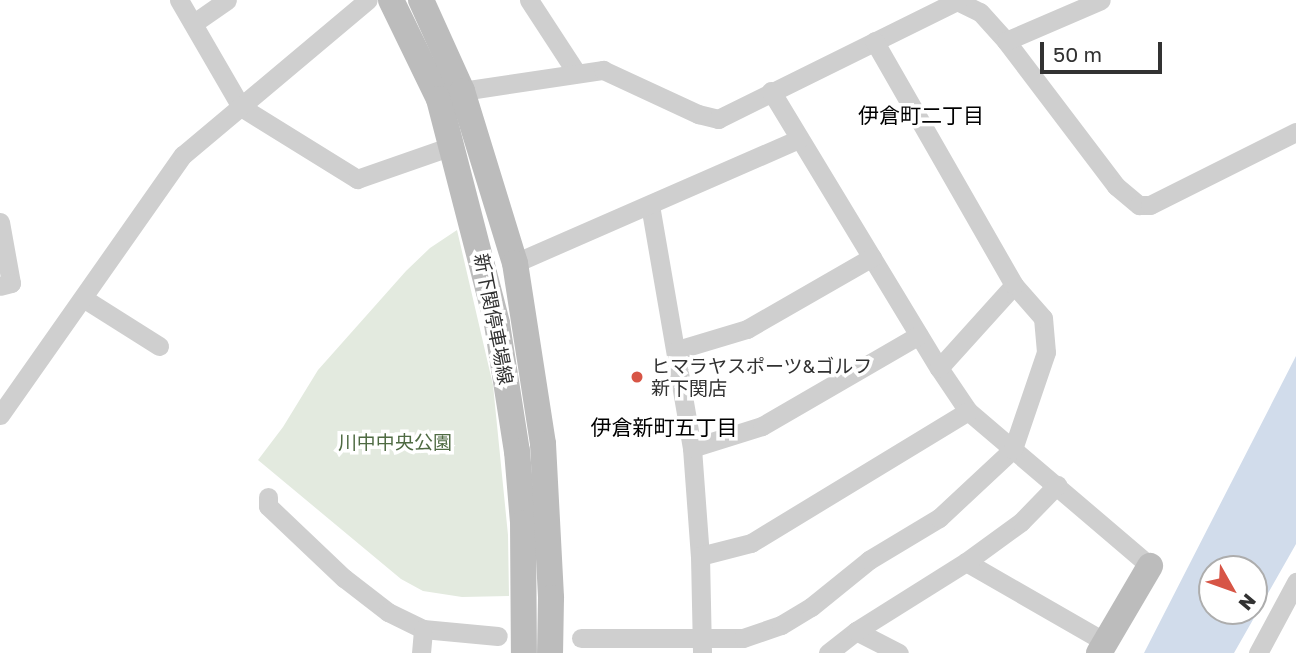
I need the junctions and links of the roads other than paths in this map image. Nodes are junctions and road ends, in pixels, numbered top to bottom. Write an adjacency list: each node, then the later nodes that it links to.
1 (179, 0): 9 (street)
2 (227, 0): 9 (street)
3 (368, 0): 15 (street)
4 (391, 0): 18 (main road, 新下関停車場線)
5 (421, 0): 13 (main road, 新下関停車場線)
6 (529, 0): 12 (street)
7 (1101, 0): 11 (street)
8 (957, 1): 10 (street); 11 (street)
9 (194, 23): 15 (street)
10 (874, 41): 14 (street); 23 (street)
11 (1006, 41): 16 (street)
12 (576, 72): 13 (street); 14 (street)
13 (462, 91): 22 (main road, 新下関停車場線)
14 (771, 91): 17 (street)
15 (241, 107): 18 (street); 25 (street)
16 (1296, 132)
17 (799, 139): 19 (street); 21 (street)
18 (452, 146): 47 (main road, 新下関停車場線)
19 (650, 205): 22 (street); 28 (street)
20 (0, 225): 24 (street)
21 (872, 257): 26 (street); 28 (street)
22 (515, 263): 48 (main road, 新下関停車場線)
23 (1014, 285): 29 (street); 33 (street)
24 (0, 286)
25 (83, 298): 27 (street); 30 (street)
26 (919, 335): 29 (street); 32 (street)
27 (159, 346)
28 (677, 350): 32 (street)
29 (939, 368): 31 (street)
30 (4, 401)
31 (968, 411): 33 (street); 36 (street)
32 (692, 448): 36 (street)
33 (1013, 449): 34 (street); 44 (street)
34 (1057, 485): 37 (street); 38 (street)
35 (268, 497): 40 (street)
36 (700, 556): 44 (street)
37 (966, 562): 41 (street); 45 (street)
38 (1150, 566): 45 (main road)
39 (1296, 583): 51 (street)
40 (423, 629): 42 (street); 46 (street)
41 (856, 631): 49 (street); 50 (street)
42 (498, 636)
43 (581, 638): 44 (street)
44 (702, 645)
45 (1102, 648)
46 (421, 653)
47 (524, 653)
48 (551, 653)
49 (828, 653)
50 (900, 653)
51 (1258, 653)

